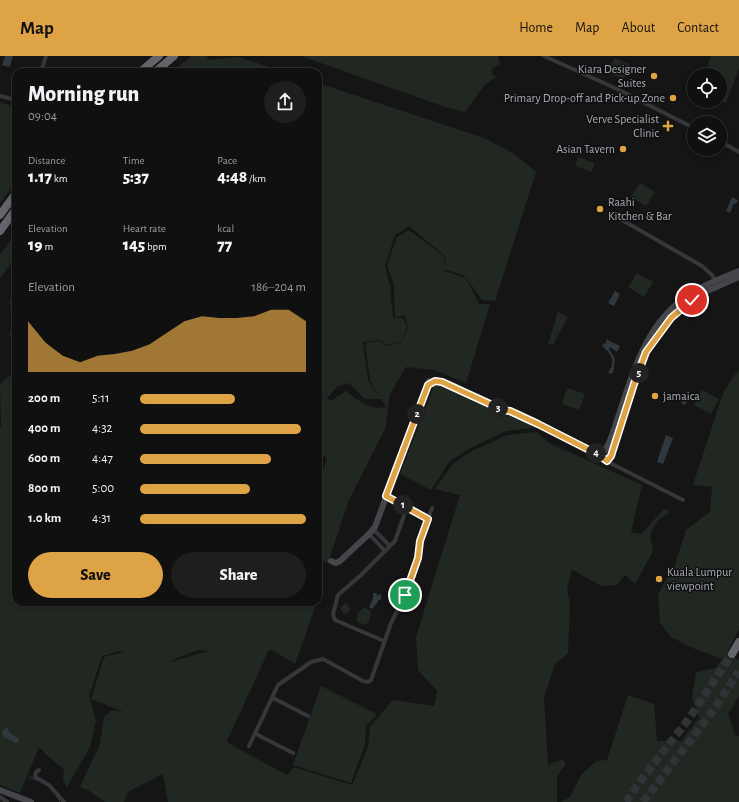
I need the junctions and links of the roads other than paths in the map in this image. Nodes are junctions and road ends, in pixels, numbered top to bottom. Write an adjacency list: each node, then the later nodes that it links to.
1 (46, 56): 5 (street)
2 (160, 56): 6 (highway)
3 (174, 56): 7 (highway)
4 (544, 56): 10 (street)
5 (42, 68)
6 (145, 68)
7 (160, 68)
8 (0, 96): 9 (street)
9 (12, 99)
10 (687, 124)
11 (727, 145): 12 (street)
12 (739, 152)
13 (12, 198): 15 (highway)
14 (12, 214): 17 (highway)
15 (0, 215)
16 (622, 220): 20 (street)
17 (0, 231)
18 (739, 271): 20 (main road)
19 (739, 277): 20 (main road)
20 (718, 283): 21 (main road); 22 (main road)
21 (599, 455): 22 (street); 23 (main road)
22 (607, 461): 24 (street)
23 (386, 496): 25 (street); 28 (main road)
24 (683, 500)
25 (407, 507): 27 (street); 29 (street)
26 (432, 508): 27 (street)
27 (428, 519): 32 (street)
28 (371, 532): 29 (street); 30 (street); 31 (main road)
29 (390, 546): 30 (street)
30 (385, 551): 32 (street)
31 (331, 561)
32 (384, 641): 35 (street)
33 (739, 642): 34 (highway)
34 (732, 654)
35 (272, 698): 36 (street); 37 (street)
36 (308, 716)
37 (256, 734): 38 (street); 39 (street)
38 (250, 746)
39 (293, 753)
40 (39, 770): 45 (street)
41 (0, 790): 44 (main road)
42 (0, 797): 43 (street)
43 (7, 802)
44 (31, 802)
45 (64, 802)

